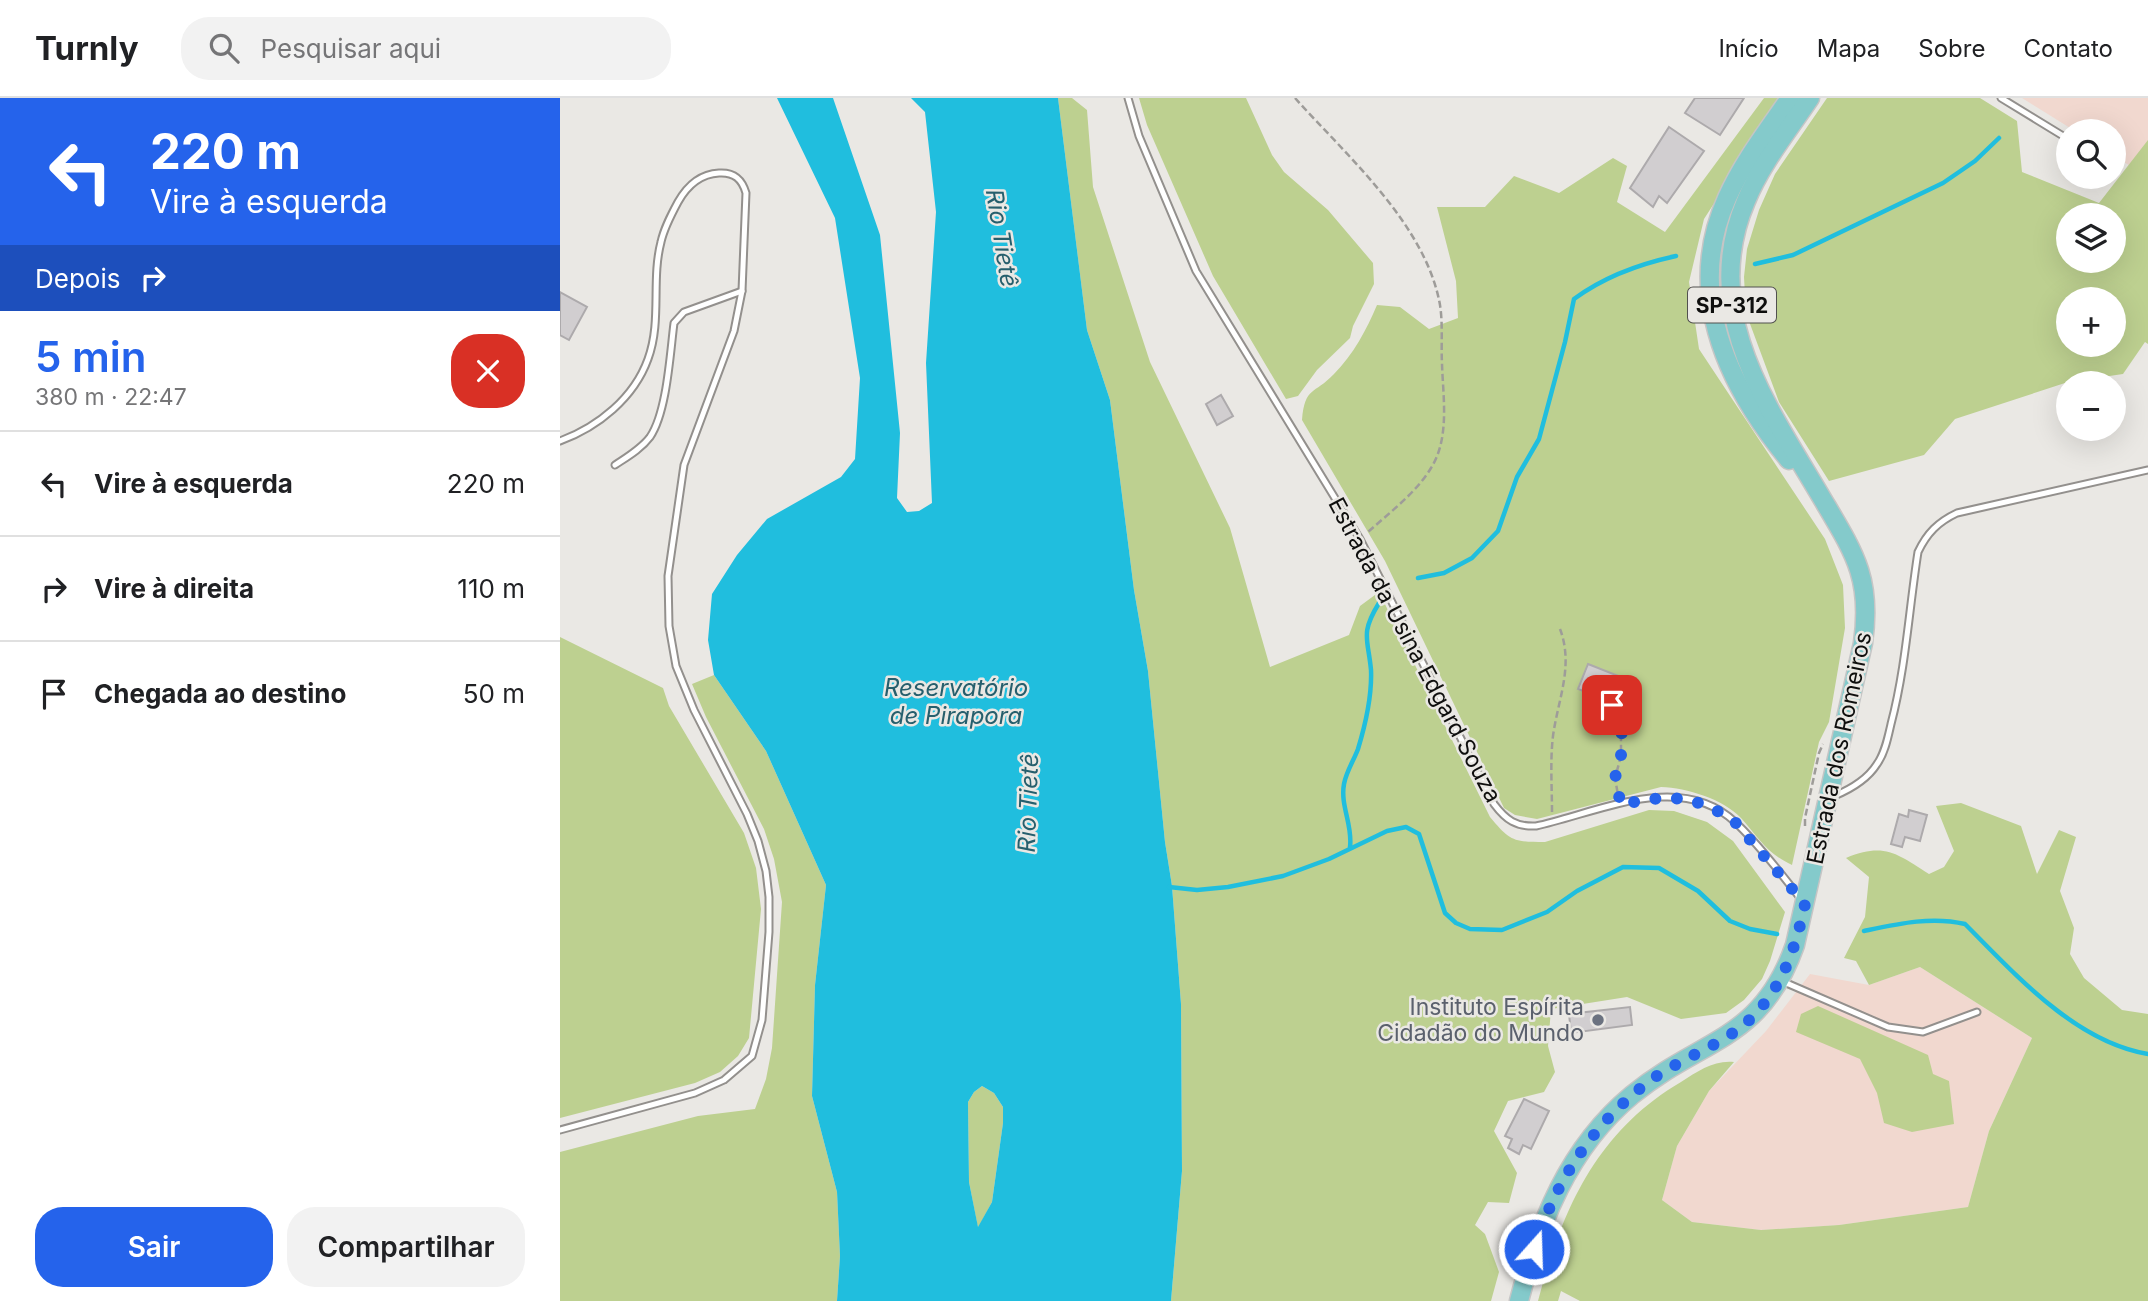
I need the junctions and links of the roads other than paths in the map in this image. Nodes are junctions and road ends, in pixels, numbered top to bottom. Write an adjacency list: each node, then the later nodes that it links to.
1 (1128, 98): 12 (lane, Estrada da Usina Edgard Souza)
2 (1790, 98): 10 (main road, Estrada dos Romeiros / SP-312)
3 (1810, 98): 10 (main road, Estrada dos Romeiros / SP-312)
4 (2001, 98): 5 (lane)
5 (2056, 132)
6 (742, 291): 7 (lane); 8 (lane); 15 (lane)
7 (560, 441)
8 (615, 465)
9 (2148, 470): 11 (lane)
10 (1829, 509): 11 (main road, Estrada dos Romeiros / SP-312)
11 (1828, 799): 12 (main road, Estrada dos Romeiros / SP-312)
12 (1805, 904): 13 (main road, Estrada dos Romeiros / SP-312)
13 (1781, 980): 14 (lane); 16 (main road, Estrada dos Romeiros / SP-312)
14 (1977, 1012)
15 (560, 1130)
16 (1519, 1301)

